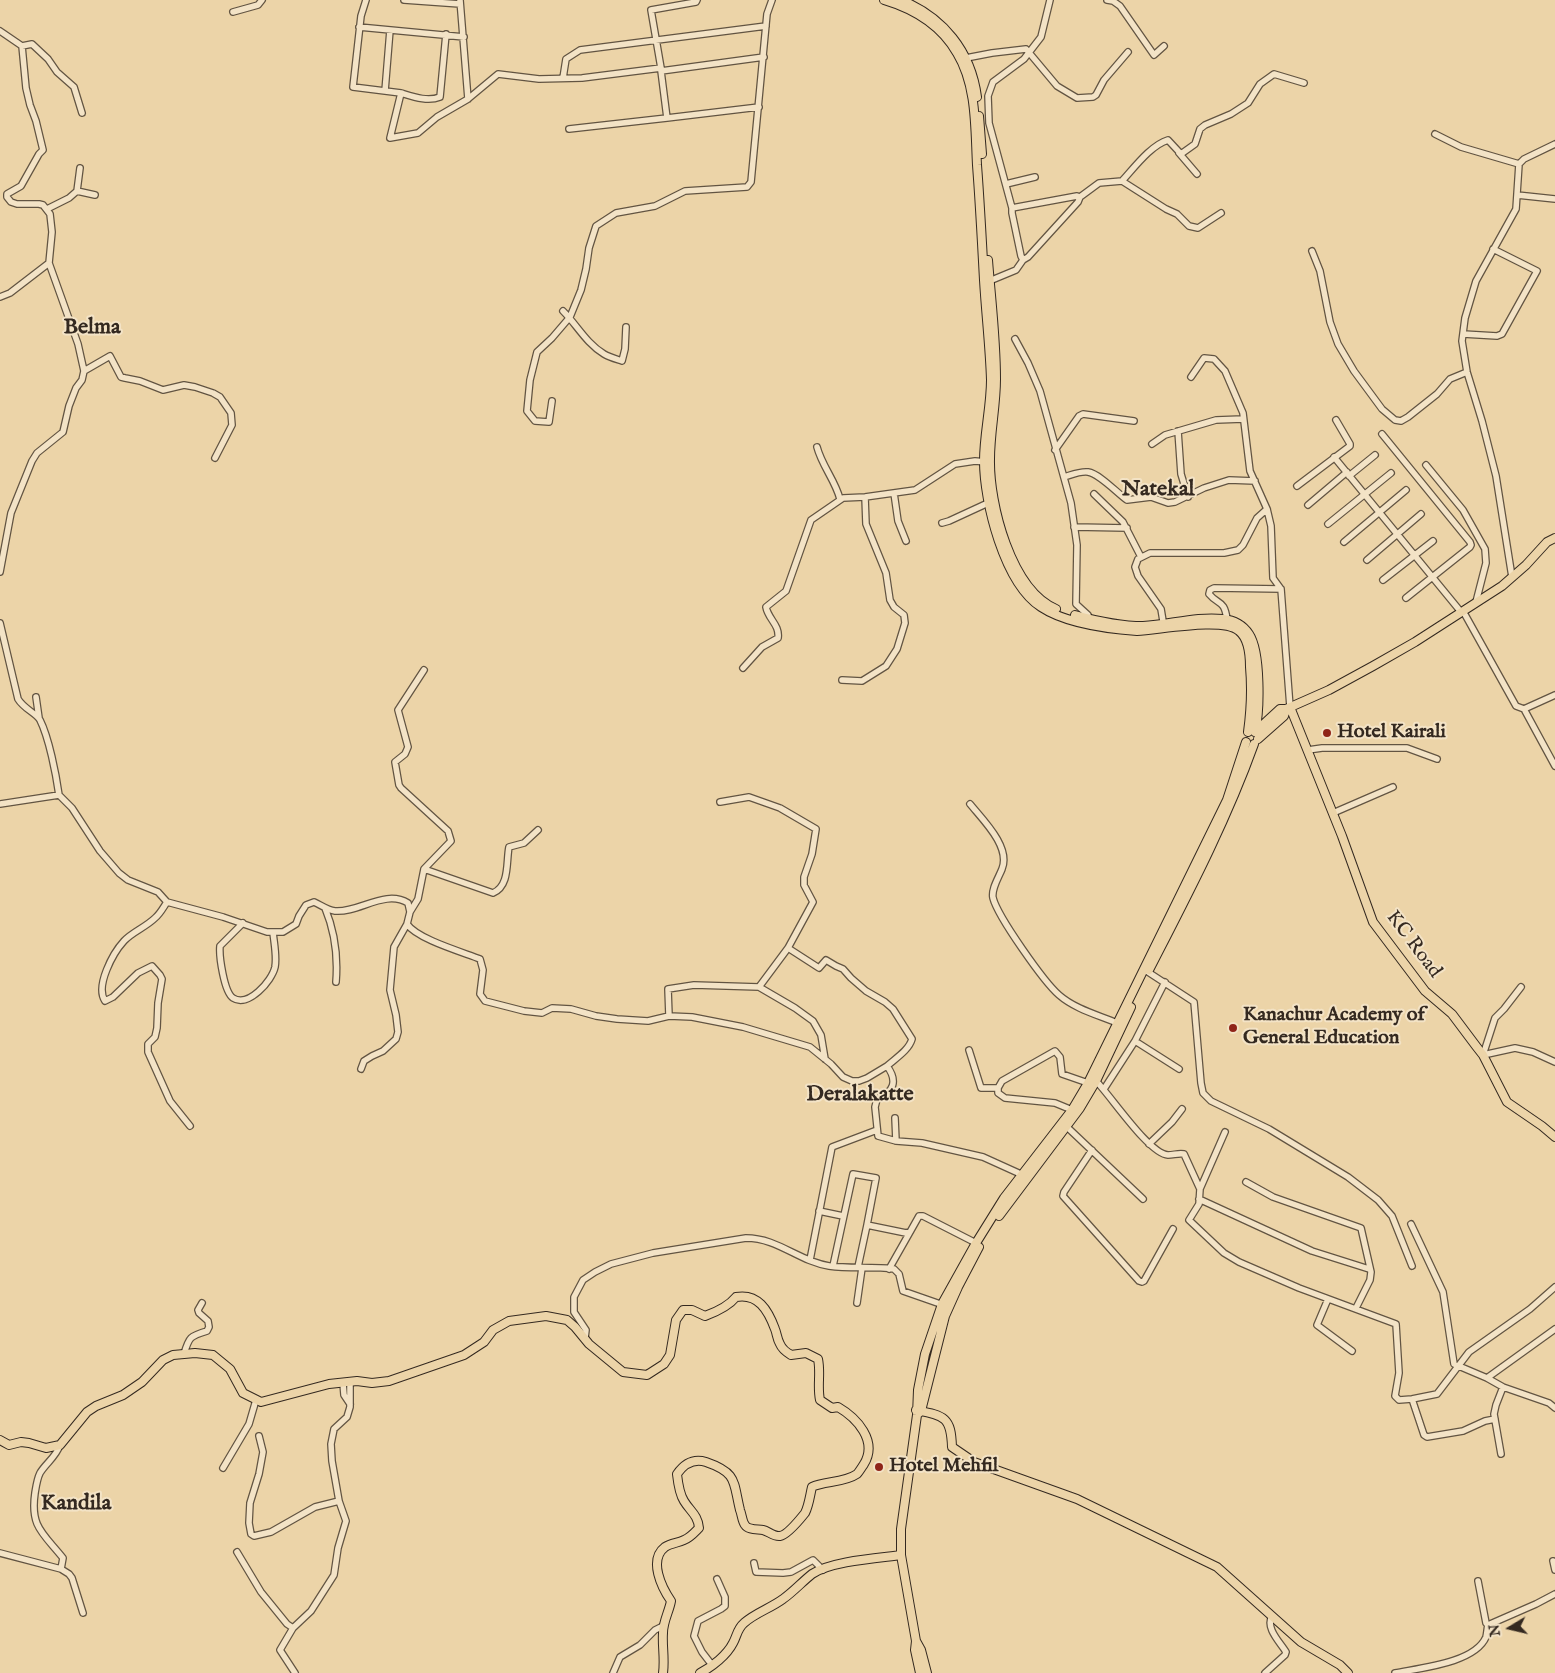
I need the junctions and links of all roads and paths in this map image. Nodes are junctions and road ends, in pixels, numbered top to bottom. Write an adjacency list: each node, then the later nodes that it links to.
1 (262, 0): 11 (street)
2 (366, 0): 13 (street)
3 (404, 0): 10 (street)
4 (697, 0): 18 (street)
5 (772, 0): 12 (street)
6 (884, 0): 9 (main road)
7 (1050, 0): 21 (street)
8 (1107, 0): 20 (street)
9 (899, 1): 24 (main road); 56 (main road)
10 (460, 2): 17 (street)
11 (233, 12)
12 (766, 26): 18 (street); 23 (street)
13 (360, 27): 14 (street); 28 (street)
14 (390, 30): 16 (street); 28 (street)
15 (0, 31): 19 (street)
16 (446, 34): 17 (street); 29 (street)
17 (464, 37): 30 (street)
18 (656, 40): 25 (street); 26 (street)
19 (22, 46): 32 (street); 50 (street)
20 (1164, 46)
21 (1029, 51): 22 (street); 24 (street); 43 (street)
22 (1128, 52)
23 (764, 57): 25 (street); 31 (street)
24 (966, 58): 56 (main road)
25 (661, 70): 26 (street); 33 (street)
26 (563, 78): 30 (street)
27 (1304, 83): 37 (street)
28 (385, 91): 29 (street)
29 (401, 93): 30 (street)
30 (468, 99)
31 (759, 107): 33 (street); 59 (street)
32 (82, 113)
33 (667, 118): 34 (street)
34 (569, 129)
35 (1435, 134): 38 (street)
36 (1555, 144): 38 (street)
37 (1181, 154): 40 (street); 42 (street)
38 (1519, 164): 46 (street)
39 (80, 168): 44 (street)
40 (1197, 174)
41 (1035, 177): 43 (street)
42 (1122, 181): 47 (street); 51 (street)
43 (1006, 184): 49 (street)
44 (77, 191): 45 (street); 50 (street)
45 (95, 194)
46 (1517, 195): 48 (street); 52 (street)
47 (1080, 197): 49 (street); 54 (street)
48 (1555, 199)
49 (1012, 208): 54 (street)
50 (47, 209): 55 (street)
51 (1221, 213)
52 (1493, 249): 61 (street); 61 (street)
53 (1312, 251): 64 (street)
54 (1023, 260): 56 (street)
55 (49, 263): 57 (street); 63 (street)
56 (987, 282): 78 (main road)
57 (0, 297)
58 (563, 311): 59 (street)
59 (570, 317): 60 (street); 66 (street)
60 (626, 327)
61 (1463, 334): 64 (street)
62 (1015, 339): 74 (street)
63 (84, 371): 77 (street); 109 (street)
64 (1467, 372): 111 (street)
65 (1191, 377): 67 (street)
66 (552, 401)
67 (1244, 419): 70 (street); 83 (street)
68 (1336, 420): 76 (street)
69 (1134, 421): 74 (street)
70 (1178, 431): 72 (street); 90 (street)
71 (1382, 434): 110 (street)
72 (1152, 444)
73 (817, 447): 91 (street)
74 (1055, 450): 82 (street)
75 (1375, 455): 81 (street)
76 (1334, 457): 81 (street); 84 (street)
77 (215, 458)
78 (987, 463): 86 (street); 92 (main road); 118 (main road)
79 (1426, 465): 115 (street)
80 (1391, 472): 88 (street)
81 (1348, 474): 88 (street); 93 (street)
82 (1064, 478): 90 (street); 99 (street)
83 (1254, 481): 90 (street); 94 (street)
84 (1297, 486)
85 (1406, 490): 95 (street)
86 (894, 493): 89 (street); 103 (street)
87 (1094, 494): 100 (street)
88 (1364, 494): 95 (street); 98 (street)
89 (865, 497): 91 (street); 123 (street)
90 (1188, 497)
91 (843, 498): 121 (street)
92 (988, 503): 97 (street); 118 (main road)
93 (1308, 504)
94 (1267, 509): 107 (street); 113 (street)
95 (1380, 513): 101 (street); 105 (street)
96 (1421, 514): 101 (street)
97 (942, 523)
98 (1328, 524)
99 (1074, 527): 100 (street); 118 (street)
100 (1127, 528): 107 (street)
101 (1397, 534): 106 (street); 108 (street)
102 (1555, 538): 111 (main road)
103 (906, 541)
104 (1433, 541): 106 (street)
105 (1344, 542)
106 (1415, 555): 110 (street); 112 (street)
107 (1141, 557): 120 (street)
108 (1367, 560)
109 (0, 572)
110 (1433, 577): 114 (street); 116 (street)
111 (1512, 577): 115 (main road)
112 (1383, 580)
113 (1281, 589): 117 (street); 126 (street)
114 (1406, 598)
115 (1476, 602): 116 (main road)
116 (1462, 611): 126 (main road); 127 (street)
117 (1227, 619): 120 (main road); 128 (main road)
118 (1088, 621): 120 (main road)
119 (0, 623): 129 (street)
120 (1164, 626): 131 (main road)
121 (743, 668)
122 (424, 670): 142 (street)
123 (842, 680)
124 (1555, 695): 127 (street)
125 (36, 697): 129 (street)
126 (1288, 708): 130 (main road); 131 (main road); 132 (main road, KC Road)
127 (1524, 709): 134 (street)
128 (1258, 714): 130 (main road); 131 (main road)
129 (39, 718): 136 (street)
130 (1271, 718): 131 (main road)
131 (1252, 738): 146 (main road)
132 (1308, 750): 133 (street); 140 (main road, KC Road)
133 (1437, 759)
134 (1555, 766)
135 (1393, 787): 140 (street)
136 (59, 795): 138 (street); 143 (street)
137 (720, 802): 150 (street)
138 (0, 804)
139 (970, 804): 158 (street)
140 (1333, 813): 161 (main road, KC Road)
141 (538, 830): 142 (street)
142 (424, 869): 145 (street)
143 (167, 902): 147 (street); 174 (street)
144 (325, 908): 145 (street); 149 (street); 152 (street)
145 (410, 912): 148 (street)
146 (1172, 919): 151 (main road); 154 (main road)
147 (243, 923): 149 (street); 149 (street)
148 (408, 924): 157 (street); 166 (street)
149 (273, 932)
150 (788, 948): 155 (street); 165 (street)
151 (1148, 972): 153 (street); 154 (main road)
152 (336, 982)
153 (1165, 982): 159 (street); 196 (street)
154 (1139, 984): 158 (main road); 164 (main road)
155 (758, 987): 157 (street); 162 (street)
156 (1521, 987): 161 (street)
157 (670, 1016): 162 (street)
158 (1118, 1023): 164 (main road)
159 (1135, 1041): 167 (street); 170 (street)
160 (969, 1050): 169 (street)
161 (1483, 1055): 163 (street); 178 (main road, KC Road)
162 (825, 1059): 165 (street)
163 (1555, 1062)
164 (1100, 1065): 168 (main road)
165 (888, 1066): 176 (street)
166 (361, 1069)
167 (1179, 1069)
168 (1092, 1082): 169 (street); 170 (street); 172 (main road); 175 (main road)
169 (998, 1088): 172 (street)
170 (1104, 1089): 180 (street)
171 (1182, 1109): 180 (street)
172 (1072, 1110): 182 (main road)
173 (895, 1118): 179 (street)
174 (190, 1126)
175 (1067, 1127): 181 (street); 182 (main road)
176 (877, 1130): 179 (street); 187 (street)
177 (1224, 1132): 184 (street)
178 (1555, 1138)
179 (896, 1141): 182 (street)
180 (1149, 1144): 184 (street)
181 (1092, 1150): 185 (street); 191 (street)
182 (1025, 1176): 193 (main road); 204 (main road)
183 (1246, 1182): 199 (street)
184 (1200, 1189): 186 (street)
185 (1143, 1199)
186 (1199, 1199): 199 (street); 201 (street)
187 (819, 1211): 188 (street); 194 (street)
188 (843, 1216): 190 (street); 195 (street)
189 (1411, 1224): 210 (street)
190 (867, 1225): 192 (street); 197 (street)
191 (1173, 1229)
192 (910, 1232): 193 (street); 198 (street)
193 (976, 1244): 204 (main road)
194 (810, 1260): 195 (street); 207 (street)
195 (833, 1266): 197 (street)
196 (1412, 1266)
197 (860, 1268): 198 (street); 203 (street)
198 (889, 1268): 204 (street)
199 (1369, 1269): 205 (street)
200 (1555, 1287): 210 (street)
201 (1328, 1299): 205 (street); 208 (street)
202 (202, 1303): 209 (street)
203 (857, 1303)
204 (945, 1306): 217 (main road)
205 (1356, 1308): 214 (street)
206 (1555, 1329): 211 (street)
207 (585, 1338): 212 (main road); 239 (main road)
208 (1352, 1351)
209 (184, 1354): 215 (main road); 221 (main road)
210 (1458, 1366): 211 (street); 214 (street)
211 (1487, 1378): 213 (street)
212 (346, 1382): 215 (main road); 224 (street)
213 (1503, 1387): 216 (street); 218 (street)
214 (1412, 1399): 218 (street)
215 (256, 1400): 223 (street)
216 (1555, 1408)
217 (918, 1412): 227 (main road); 237 (main road)
218 (1495, 1419): 222 (street)
219 (259, 1436): 224 (street)
220 (0, 1440): 221 (main road)
221 (60, 1445): 230 (street)
222 (1501, 1454)
223 (224, 1468)
224 (339, 1501): 240 (street)
225 (237, 1552): 240 (street)
226 (0, 1553): 230 (street)
227 (901, 1556): 231 (main road); 241 (main road)
228 (1554, 1561): 232 (street)
229 (754, 1563): 231 (street)
230 (61, 1569): 236 (street)
231 (823, 1570): 242 (main road)
232 (1555, 1570)
233 (717, 1579): 242 (street)
234 (1478, 1581): 238 (street)
235 (1555, 1594): 238 (street)
236 (83, 1613)
237 (1272, 1616): 249 (street); 250 (main road)
238 (1488, 1625): 251 (street)
239 (663, 1626): 244 (street); 245 (main road)
240 (293, 1628): 243 (street)
241 (916, 1641): 247 (main road); 248 (main road)
242 (712, 1665): 246 (main road)
243 (295, 1673)
244 (613, 1673)
245 (663, 1673)
246 (700, 1673)
247 (920, 1673)
248 (927, 1673)
249 (1265, 1673)
250 (1348, 1673)
251 (1395, 1673)

